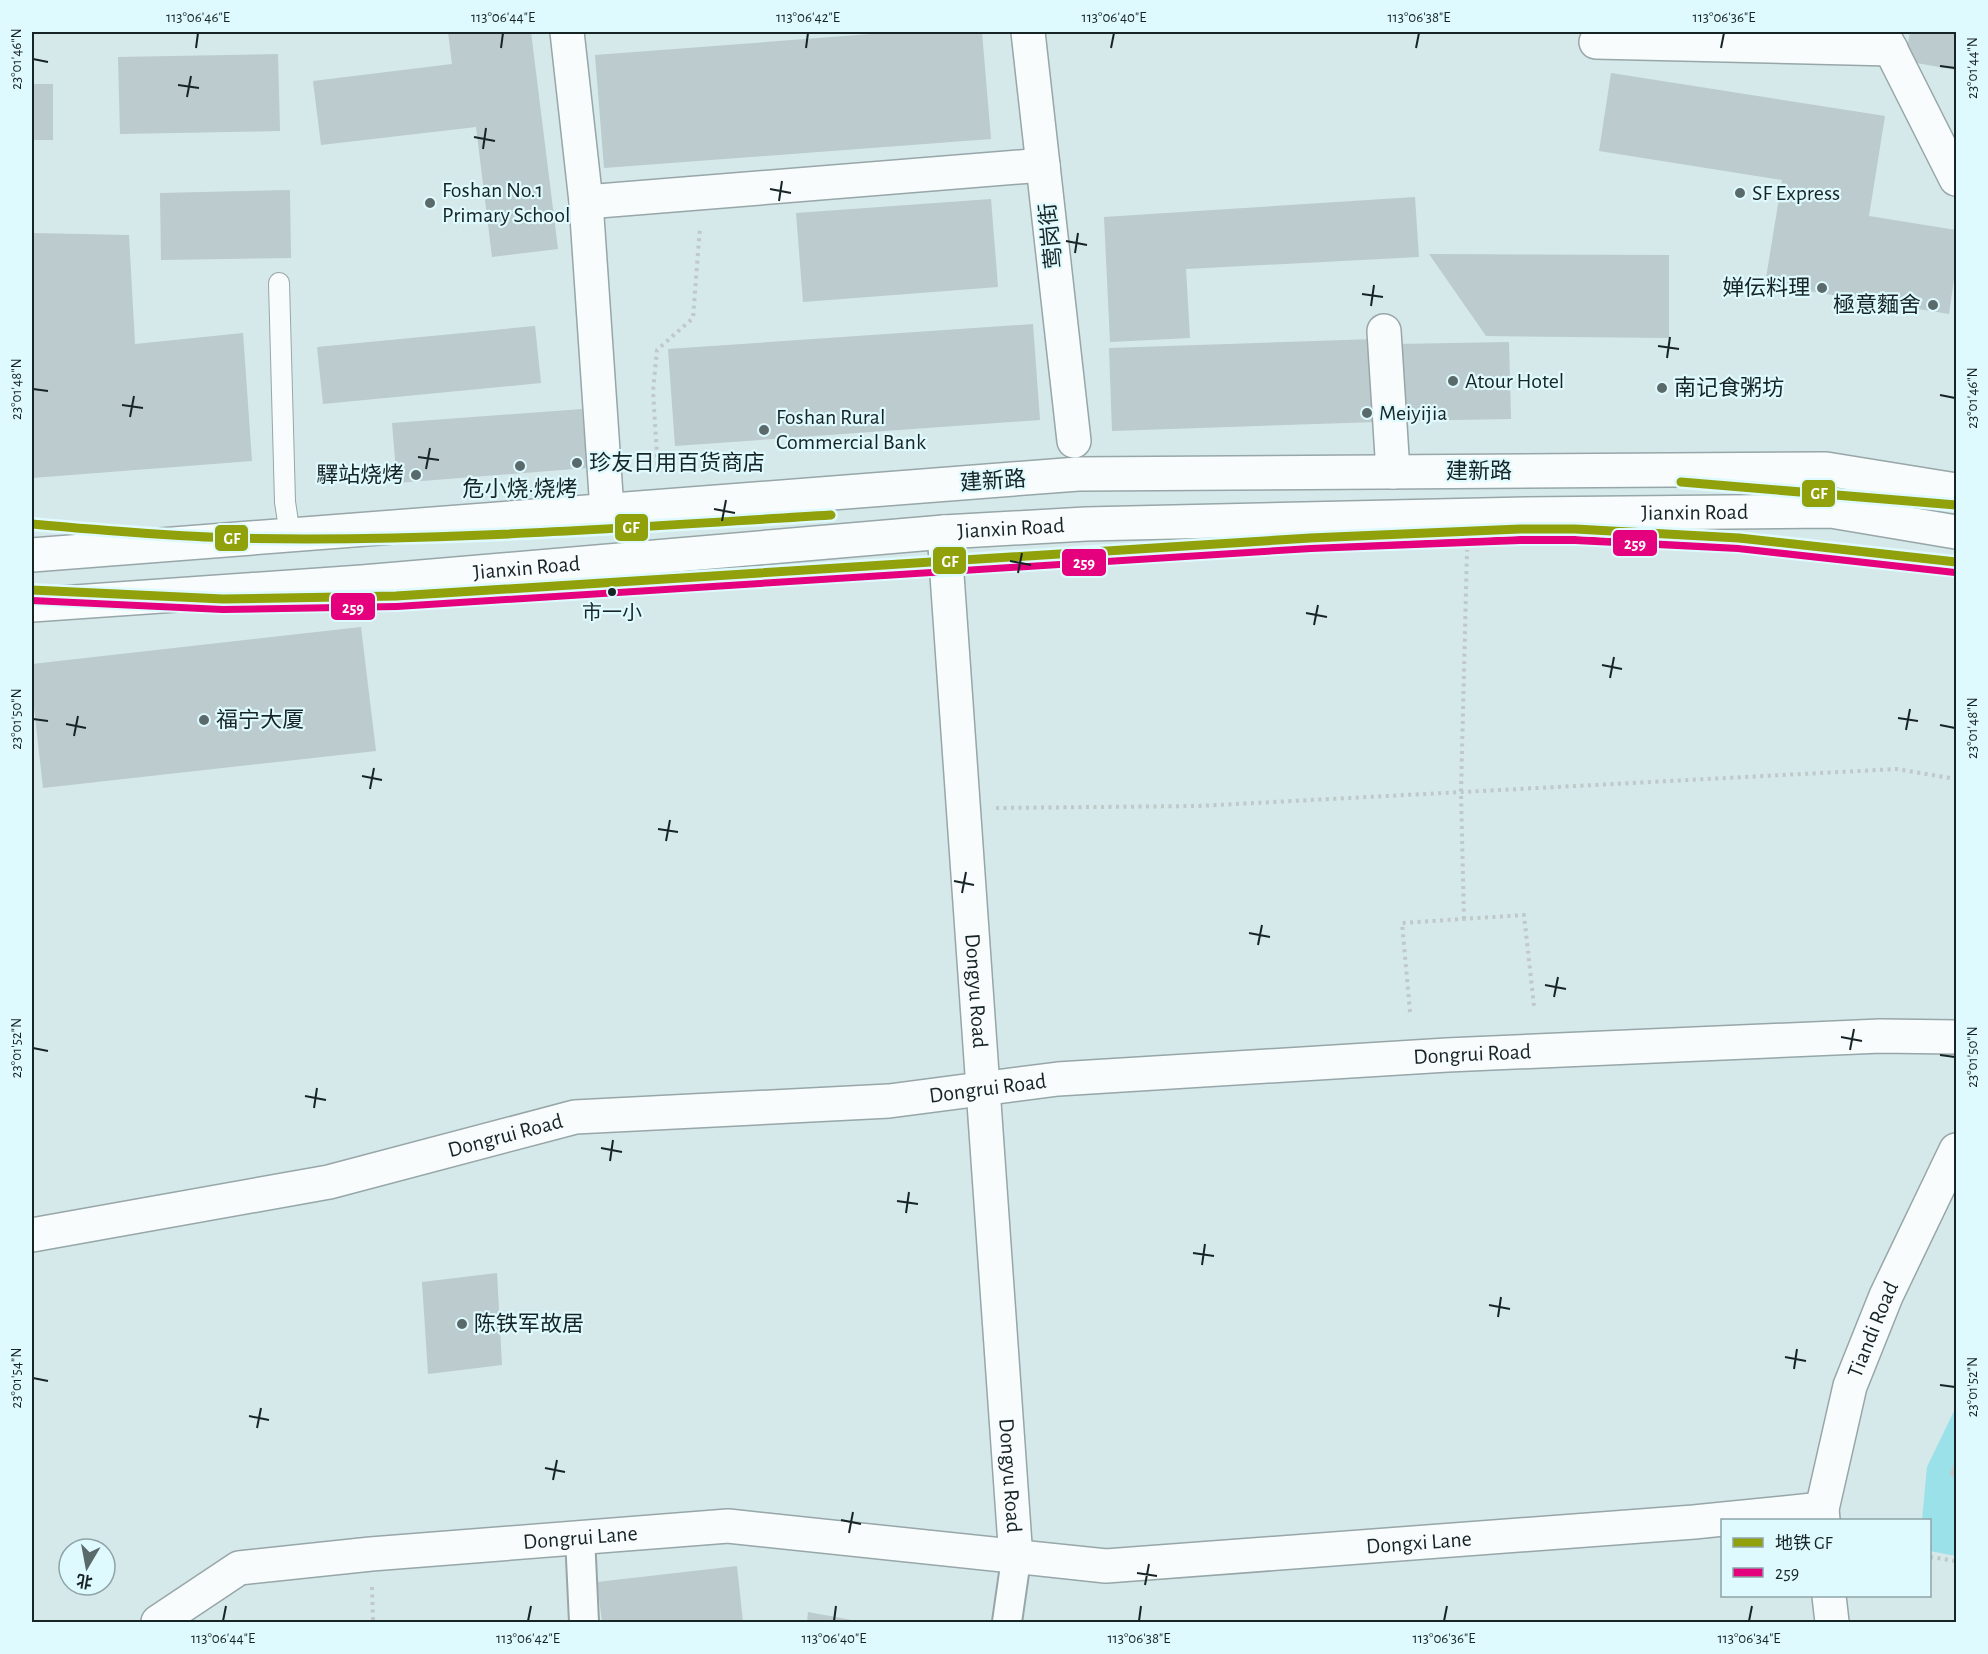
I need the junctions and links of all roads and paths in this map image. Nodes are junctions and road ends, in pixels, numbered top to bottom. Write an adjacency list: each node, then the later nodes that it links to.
1 (567, 32): 8 (street)
2 (1028, 32): 6 (street, 莺岗街)
3 (1887, 40): 4 (street); 5 (street)
4 (1596, 42)
5 (1953, 164)
6 (1043, 165): 7 (street); 11 (street, 莺岗街)
7 (703, 192): 8 (street); 13 (path)
8 (586, 202): 15 (street)
9 (279, 283): 18 (lane)
10 (1384, 331): 12 (street)
11 (1074, 441)
12 (1393, 472): 14 (street, 建新路); 15 (street, 建新路)
13 (659, 479)
14 (1956, 490)
15 (607, 510): 18 (street, 建新路)
16 (945, 532): 17 (street, Jianxin Road); 21 (street, Jianxin Road); 29 (street, Dongyu Road)
17 (1956, 532)
18 (290, 535): 20 (street, 建新路)
19 (1467, 550): 23 (path)
20 (32, 555)
21 (32, 605)
22 (1956, 779): 23 (path)
23 (1461, 792): 24 (path); 25 (path)
24 (991, 808)
25 (1464, 919): 26 (path); 27 (path)
26 (1534, 1006)
27 (1410, 1012)
28 (1956, 1037): 29 (street, Dongrui Road)
29 (981, 1088): 31 (street, Dongrui Road); 37 (street, Dongyu Road)
30 (1956, 1150): 32 (street, Tiandi Road)
31 (32, 1235)
32 (1822, 1515): 33 (street, Dongxi Lane)
33 (1749, 1519)
34 (1721, 1521): 37 (street, Dongxi Lane)
35 (580, 1537): 37 (street, Dongrui Lane); 40 (street, Dongrui Lane); 41 (street)
36 (1931, 1557): 38 (path)
37 (1016, 1559): 42 (street)
38 (1956, 1561)
39 (1829, 1597): 43 (street)
40 (158, 1623)
41 (584, 1623)
42 (1007, 1623)
43 (1832, 1623)

